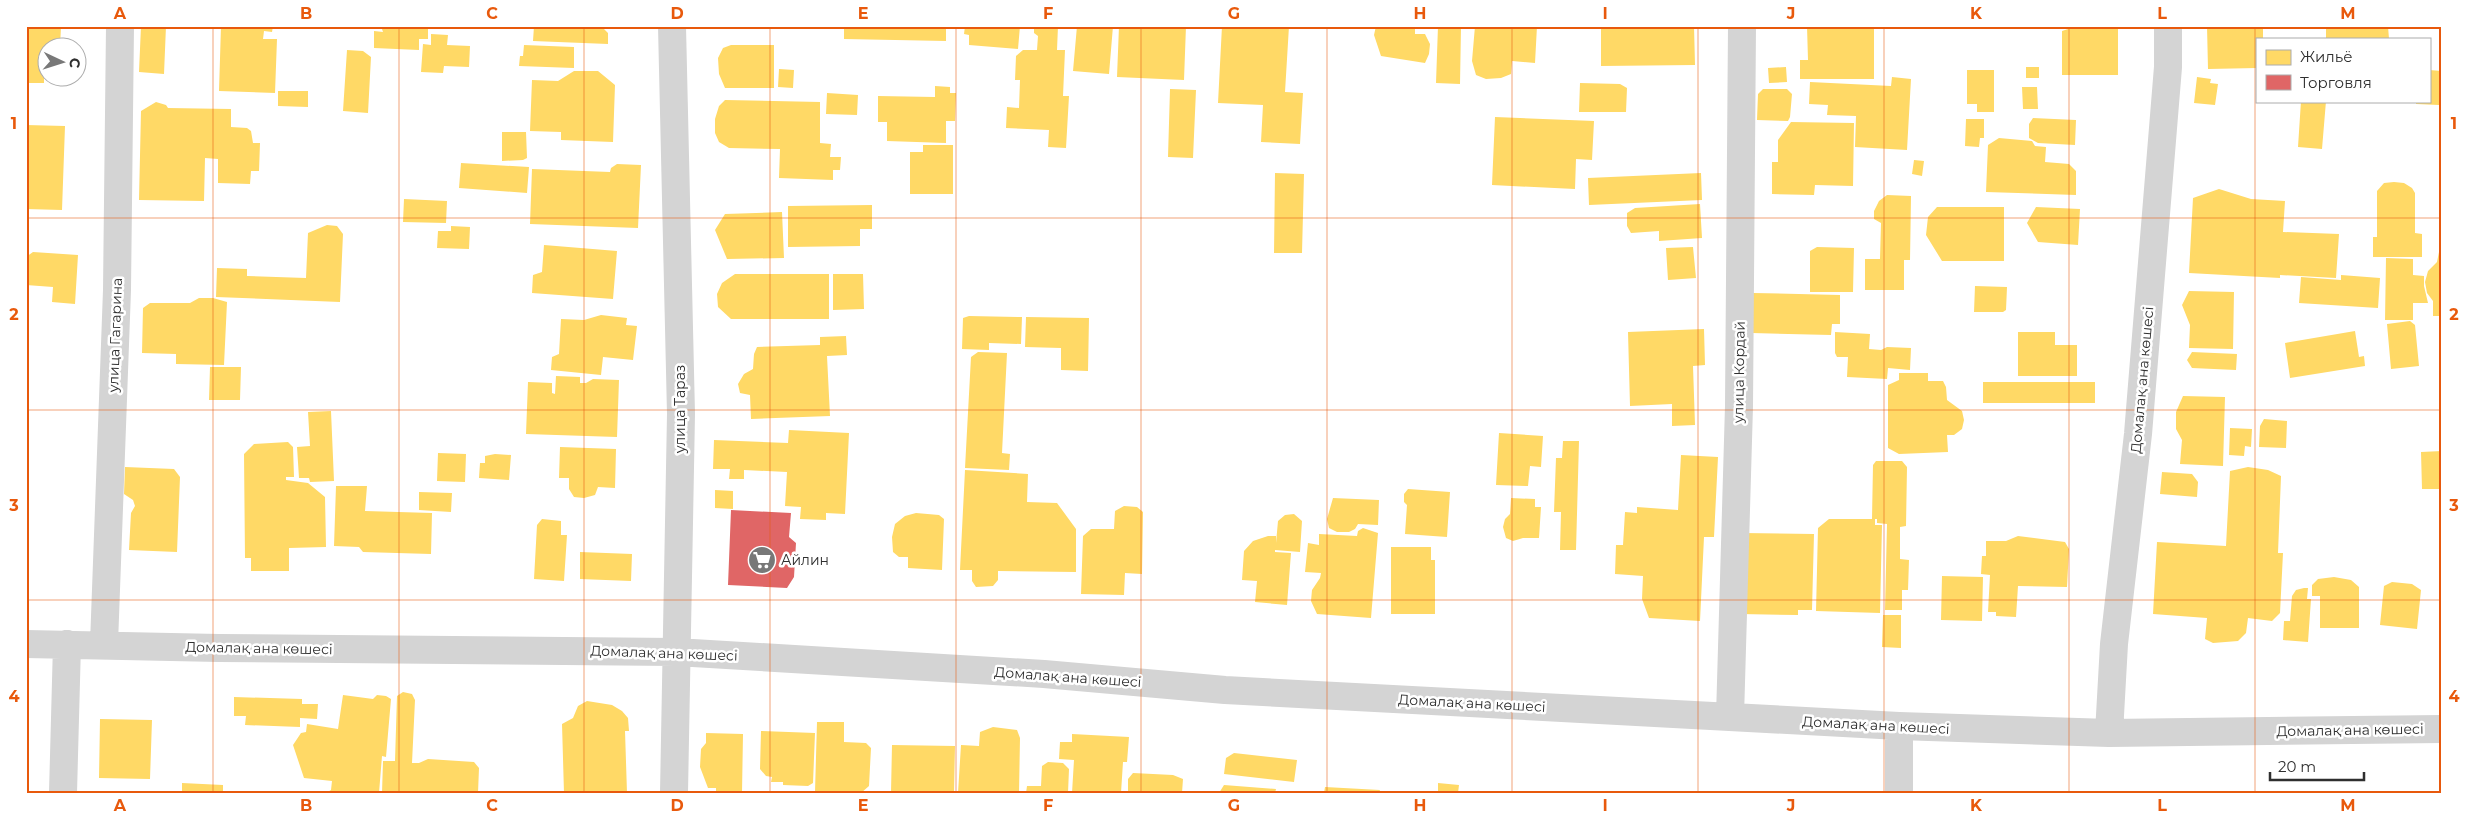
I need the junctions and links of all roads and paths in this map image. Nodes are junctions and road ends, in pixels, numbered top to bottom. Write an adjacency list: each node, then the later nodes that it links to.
1 (120, 26): 7 (street, улица Гагарина)
2 (672, 26): 8 (street, улица Тараз)
3 (1742, 26): 9 (street, улица Кордай)
4 (2168, 26): 12 (street, Домалақ ана көшесі)
5 (26, 644): 6 (street, Домалақ ана көшесі)
6 (67, 644): 7 (street, Домалақ ана көшесі); 13 (street)
7 (104, 644): 8 (street, Домалақ ана көшесі)
8 (676, 652): 9 (street, Домалақ ана көшесі); 14 (street, улица Тараз)
9 (1730, 717): 10 (street, Домалақ ана көшесі)
10 (1898, 726): 12 (street, Домалақ ана көшесі); 15 (street)
11 (2442, 729): 12 (street, Домалақ ана көшесі)
12 (2109, 733)
13 (63, 793)
14 (674, 793)
15 (1899, 793)

